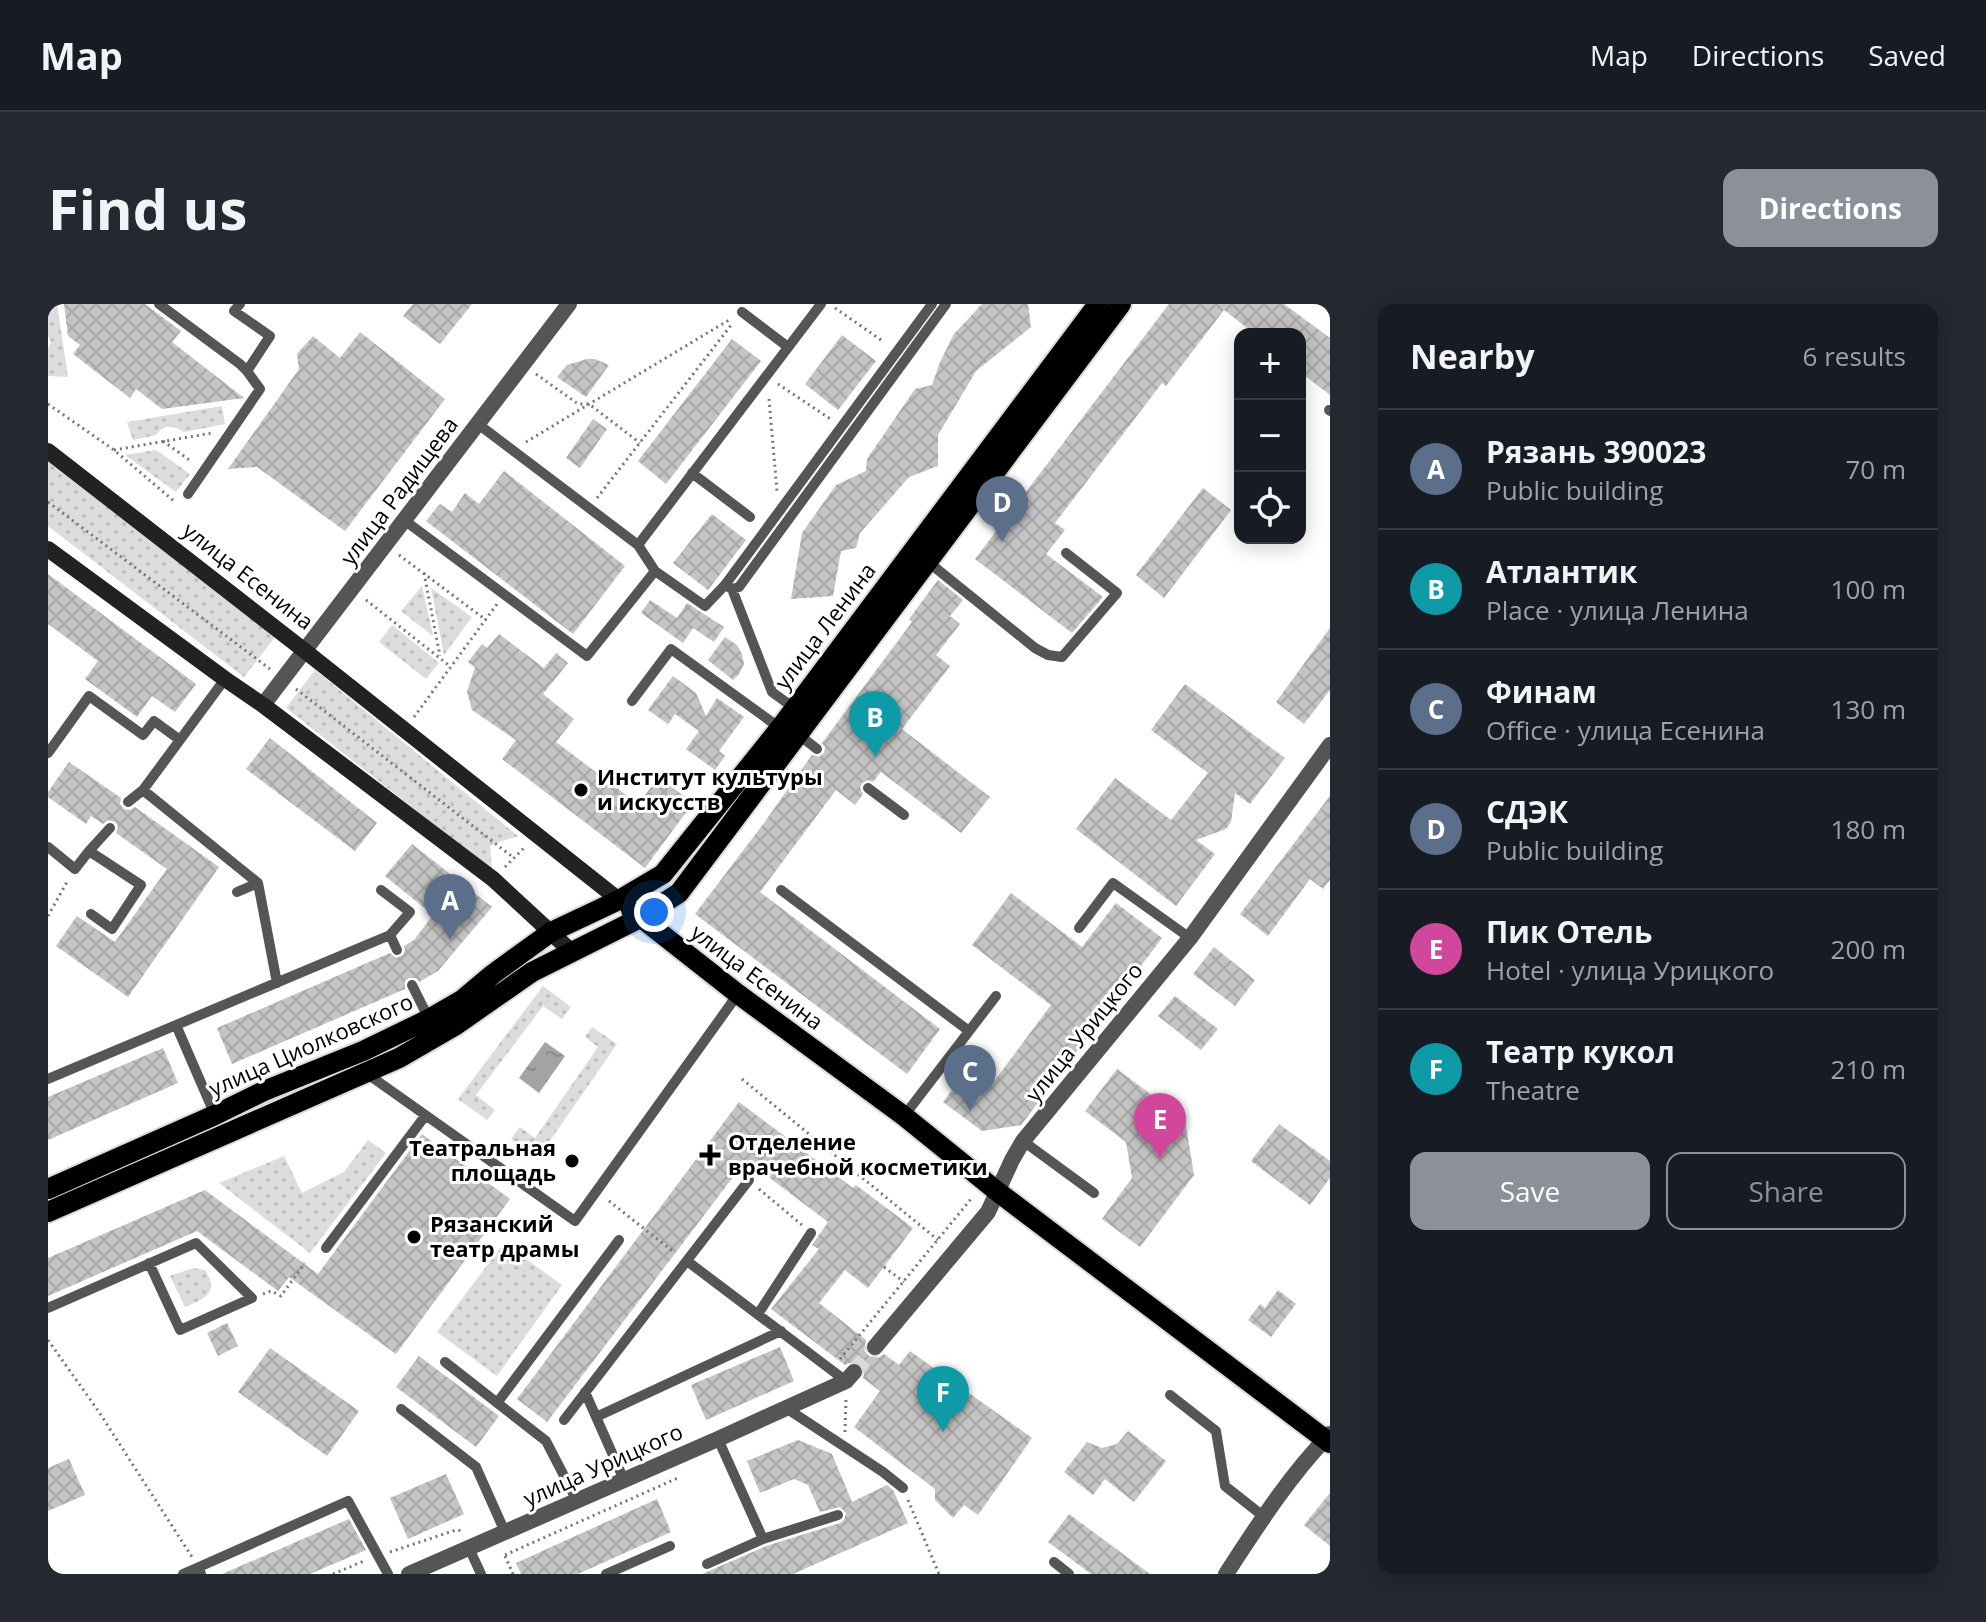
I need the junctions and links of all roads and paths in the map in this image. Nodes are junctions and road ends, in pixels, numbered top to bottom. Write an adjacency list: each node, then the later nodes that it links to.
1 (159, 304): 14 (lane)
2 (240, 304): 14 (lane)
3 (569, 304): 13 (street, улица Радищева)
4 (821, 304): 11 (lane)
5 (829, 304): 12 (path)
6 (932, 304): 12 (lane)
7 (946, 304): 41 (lane)
8 (1098, 304): 53 (main road, улица Ленина)
9 (1121, 304): 38 (main road, улица Ленина)
10 (742, 312): 11 (lane); 17 (path); 22 (path)
11 (788, 347): 15 (lane)
12 (897, 351): 19 (lane)
13 (523, 365): 17 (path); 18 (street, улица Радищева)
14 (247, 371): 20 (lane)
15 (766, 376): 19 (path); 27 (lane); 31 (path)
16 (48, 404): 23 (path)
17 (589, 404): 22 (path); 24 (path)
18 (478, 424): 24 (lane); 33 (street, улица Радищева)
19 (842, 426): 31 (lane)
20 (232, 430): 21 (path); 26 (lane)
21 (163, 441): 23 (path); 26 (path)
22 (640, 443): 30 (path)
23 (114, 450): 28 (path)
24 (513, 450): 30 (lane)
25 (48, 451): 45 (main road, улица Есенина)
26 (204, 471): 28 (lane)
27 (692, 473): 32 (lane); 35 (lane)
28 (188, 494)
29 (48, 502): 47 (path)
30 (589, 508): 35 (lane)
31 (779, 511): 41 (lane)
32 (750, 517)
33 (404, 520): 34 (street, улица Радищева); 43 (lane)
34 (386, 545): 40 (path); 42 (street, улица Радищева)
35 (638, 545): 39 (lane)
36 (48, 549): 49 (main road)
37 (1066, 553): 38 (lane)
38 (927, 561): 55 (main road, улица Ленина)
39 (655, 571): 41 (lane); 43 (lane)
40 (424, 573): 44 (path); 46 (path)
41 (728, 587): 53 (lane)
42 (352, 589): 45 (street, улица Радищева); 46 (path)
43 (504, 595): 44 (path)
44 (486, 620): 48 (path)
45 (305, 651): 52 (street, улица Радищева); 54 (main road, улица Есенина)
46 (440, 658): 48 (path)
47 (259, 661)
48 (451, 667): 54 (path)
49 (225, 679): 52 (main road); 56 (lane)
50 (299, 691): 67 (path)
51 (632, 701): 55 (lane)
52 (263, 705): 78 (main road)
53 (794, 708): 55 (main road, улица Ленина)
54 (405, 730): 73 (main road, улица Есенина)
55 (790, 731): 58 (lane); 73 (main road, улица Ленина); 76 (main road, улица Ленина)
56 (180, 740): 59 (lane); 61 (lane)
57 (1330, 745): 80 (street, улица Урицкого)
58 (817, 749)
59 (48, 753)
60 (868, 788): 63 (lane)
61 (143, 790): 62 (lane); 69 (lane)
62 (128, 802)
63 (904, 815)
64 (110, 828): 66 (lane)
65 (48, 847): 68 (lane)
66 (89, 851): 68 (lane); 74 (lane)
67 (514, 858)
68 (75, 869): 75 (path)
69 (258, 883): 72 (lane); 83 (lane)
70 (381, 890): 79 (lane)
71 (781, 890): 89 (lane)
72 (237, 892)
73 (619, 900): 76 (main road, улица Есенина); 78 (main road, улица Ленина)
74 (91, 914)
75 (48, 916)
76 (640, 918): 82 (main road, улица Циолковского); 86 (main road, улица Есенина)
77 (1079, 928): 80 (lane)
78 (551, 932): 82 (main road); 87 (main road, улица Циолковского)
79 (390, 935): 81 (lane); 83 (lane)
80 (1190, 938): 96 (street, улица Урицкого)
81 (397, 950)
82 (572, 952): 90 (main road, улица Циолковского)
83 (277, 983): 88 (lane)
84 (412, 985): 87 (lane)
85 (996, 996): 89 (lane)
86 (732, 1001): 95 (main road, улица Есенина); 99 (lane)
87 (429, 1019): 93 (main road, улица Циолковского)
88 (176, 1025): 91 (lane); 93 (lane)
89 (969, 1031): 95 (lane)
90 (366, 1073): 94 (lane); 102 (main road, улица Циолковского)
91 (48, 1079)
92 (742, 1079): 105 (path)
93 (215, 1115): 98 (main road, улица Циолковского)
94 (425, 1116): 99 (lane); 106 (lane)
95 (904, 1116): 100 (main road, улица Есенина)
96 (1023, 1141): 100 (street, улица Урицкого); 101 (lane)
97 (749, 1180): 103 (path); 107 (lane)
98 (48, 1189)
99 (596, 1191): 107 (path)
100 (998, 1192): 117 (street, улица Урицкого); 128 (main road, улица Есенина)
101 (1094, 1193)
102 (48, 1212)
103 (811, 1233): 114 (lane)
104 (619, 1240): 122 (lane)
105 (938, 1240)
106 (326, 1248)
107 (687, 1261): 114 (lane); 120 (lane)
108 (149, 1263): 112 (lane); 112 (lane); 113 (lane)
109 (305, 1263): 112 (path)
110 (884, 1267): 111 (path)
111 (904, 1282)
112 (252, 1298)
113 (48, 1308)
114 (758, 1314): 115 (lane)
115 (781, 1331): 119 (lane); 125 (lane)
116 (48, 1340): 144 (path)
117 (875, 1347)
118 (445, 1362): 122 (lane)
119 (850, 1376): 123 (street, улица Урицкого); 129 (path)
120 (585, 1392): 125 (lane); 126 (lane)
121 (1170, 1395): 135 (lane)
122 (497, 1403): 133 (lane)
123 (786, 1408): 127 (street, улица Урицкого); 129 (lane)
124 (401, 1409): 136 (lane)
125 (596, 1417): 131 (lane)
126 (564, 1420)
127 (718, 1439): 131 (street, улица Урицкого); 137 (lane)
128 (1328, 1439): 135 (street)
129 (845, 1448): 132 (lane)
130 (684, 1474): 140 (path)
131 (624, 1480): 133 (street, улица Урицкого)
132 (903, 1488): 152 (path)
133 (577, 1501): 136 (street, улица Урицкого)
134 (838, 1515): 137 (lane)
135 (1263, 1516): 154 (street)
136 (501, 1534): 139 (street, улица Урицкого); 140 (path); 141 (path)
137 (763, 1539): 143 (lane)
138 (670, 1546): 151 (lane)
139 (469, 1548): 148 (street, улица Урицкого); 149 (lane)
140 (505, 1555): 150 (path)
141 (378, 1556): 144 (lane); 146 (path); 147 (lane)
142 (1054, 1562): 153 (lane)
143 (707, 1564)
144 (200, 1571): 145 (lane)
145 (183, 1574)
146 (333, 1574)
147 (388, 1574)
148 (409, 1574)
149 (481, 1574)
150 (513, 1574)
151 (606, 1574)
152 (939, 1574)
153 (1069, 1574)
154 (1226, 1574)

